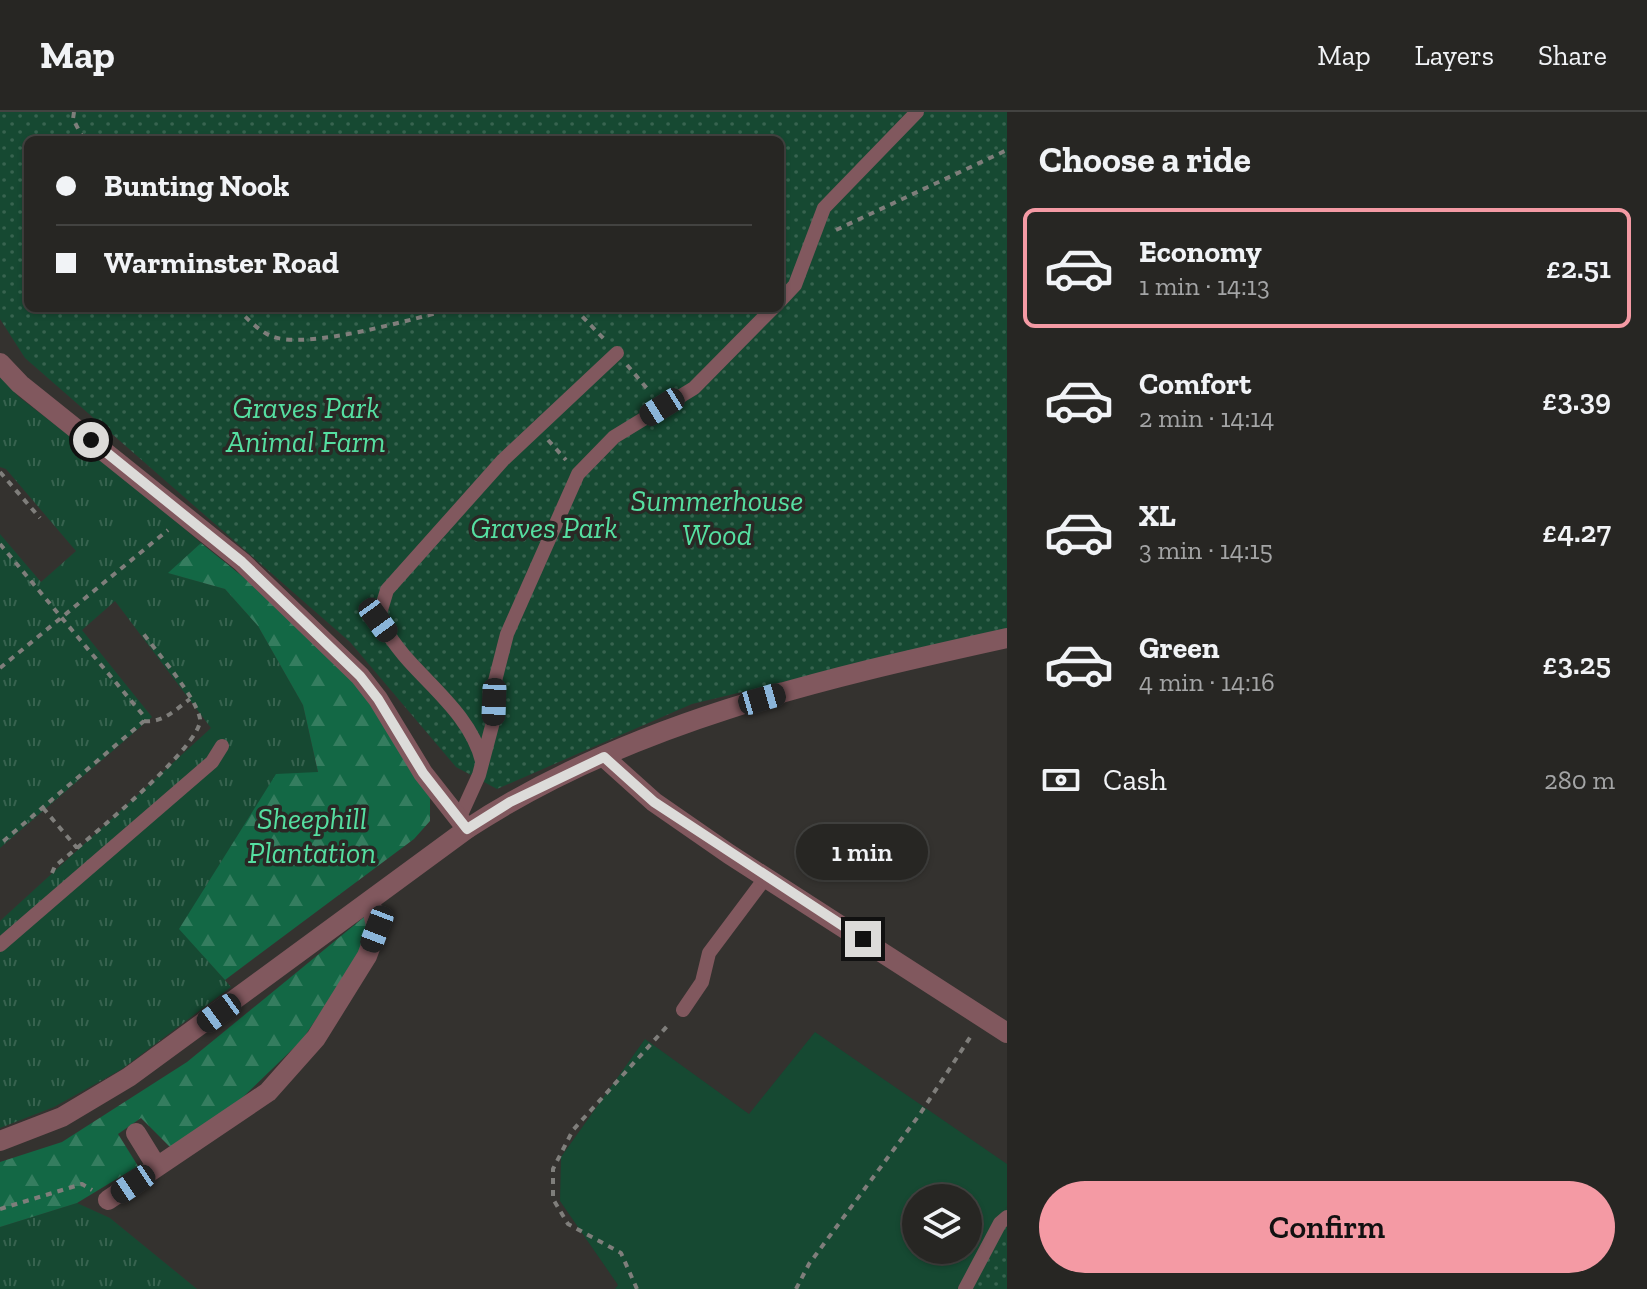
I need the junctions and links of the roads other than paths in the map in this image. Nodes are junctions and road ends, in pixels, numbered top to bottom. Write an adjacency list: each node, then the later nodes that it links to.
1 (917, 112): 2 (lane)
2 (784, 297)
3 (769, 312): 9 (lane)
4 (617, 353): 9 (lane)
5 (0, 363): 10 (street)
6 (1007, 638): 8 (street)
7 (222, 746): 13 (lane)
8 (604, 757): 10 (street); 11 (street)
9 (482, 761): 10 (lane)
10 (463, 824): 12 (street)
11 (766, 877): 14 (lane); 15 (street)
12 (370, 901): 17 (street); 18 (street)
13 (0, 945)
14 (683, 1010)
15 (1007, 1033)
16 (136, 1133): 18 (street)
17 (0, 1141)
18 (157, 1167): 19 (street)
19 (108, 1200)
20 (1007, 1217): 21 (lane)
21 (965, 1289)

